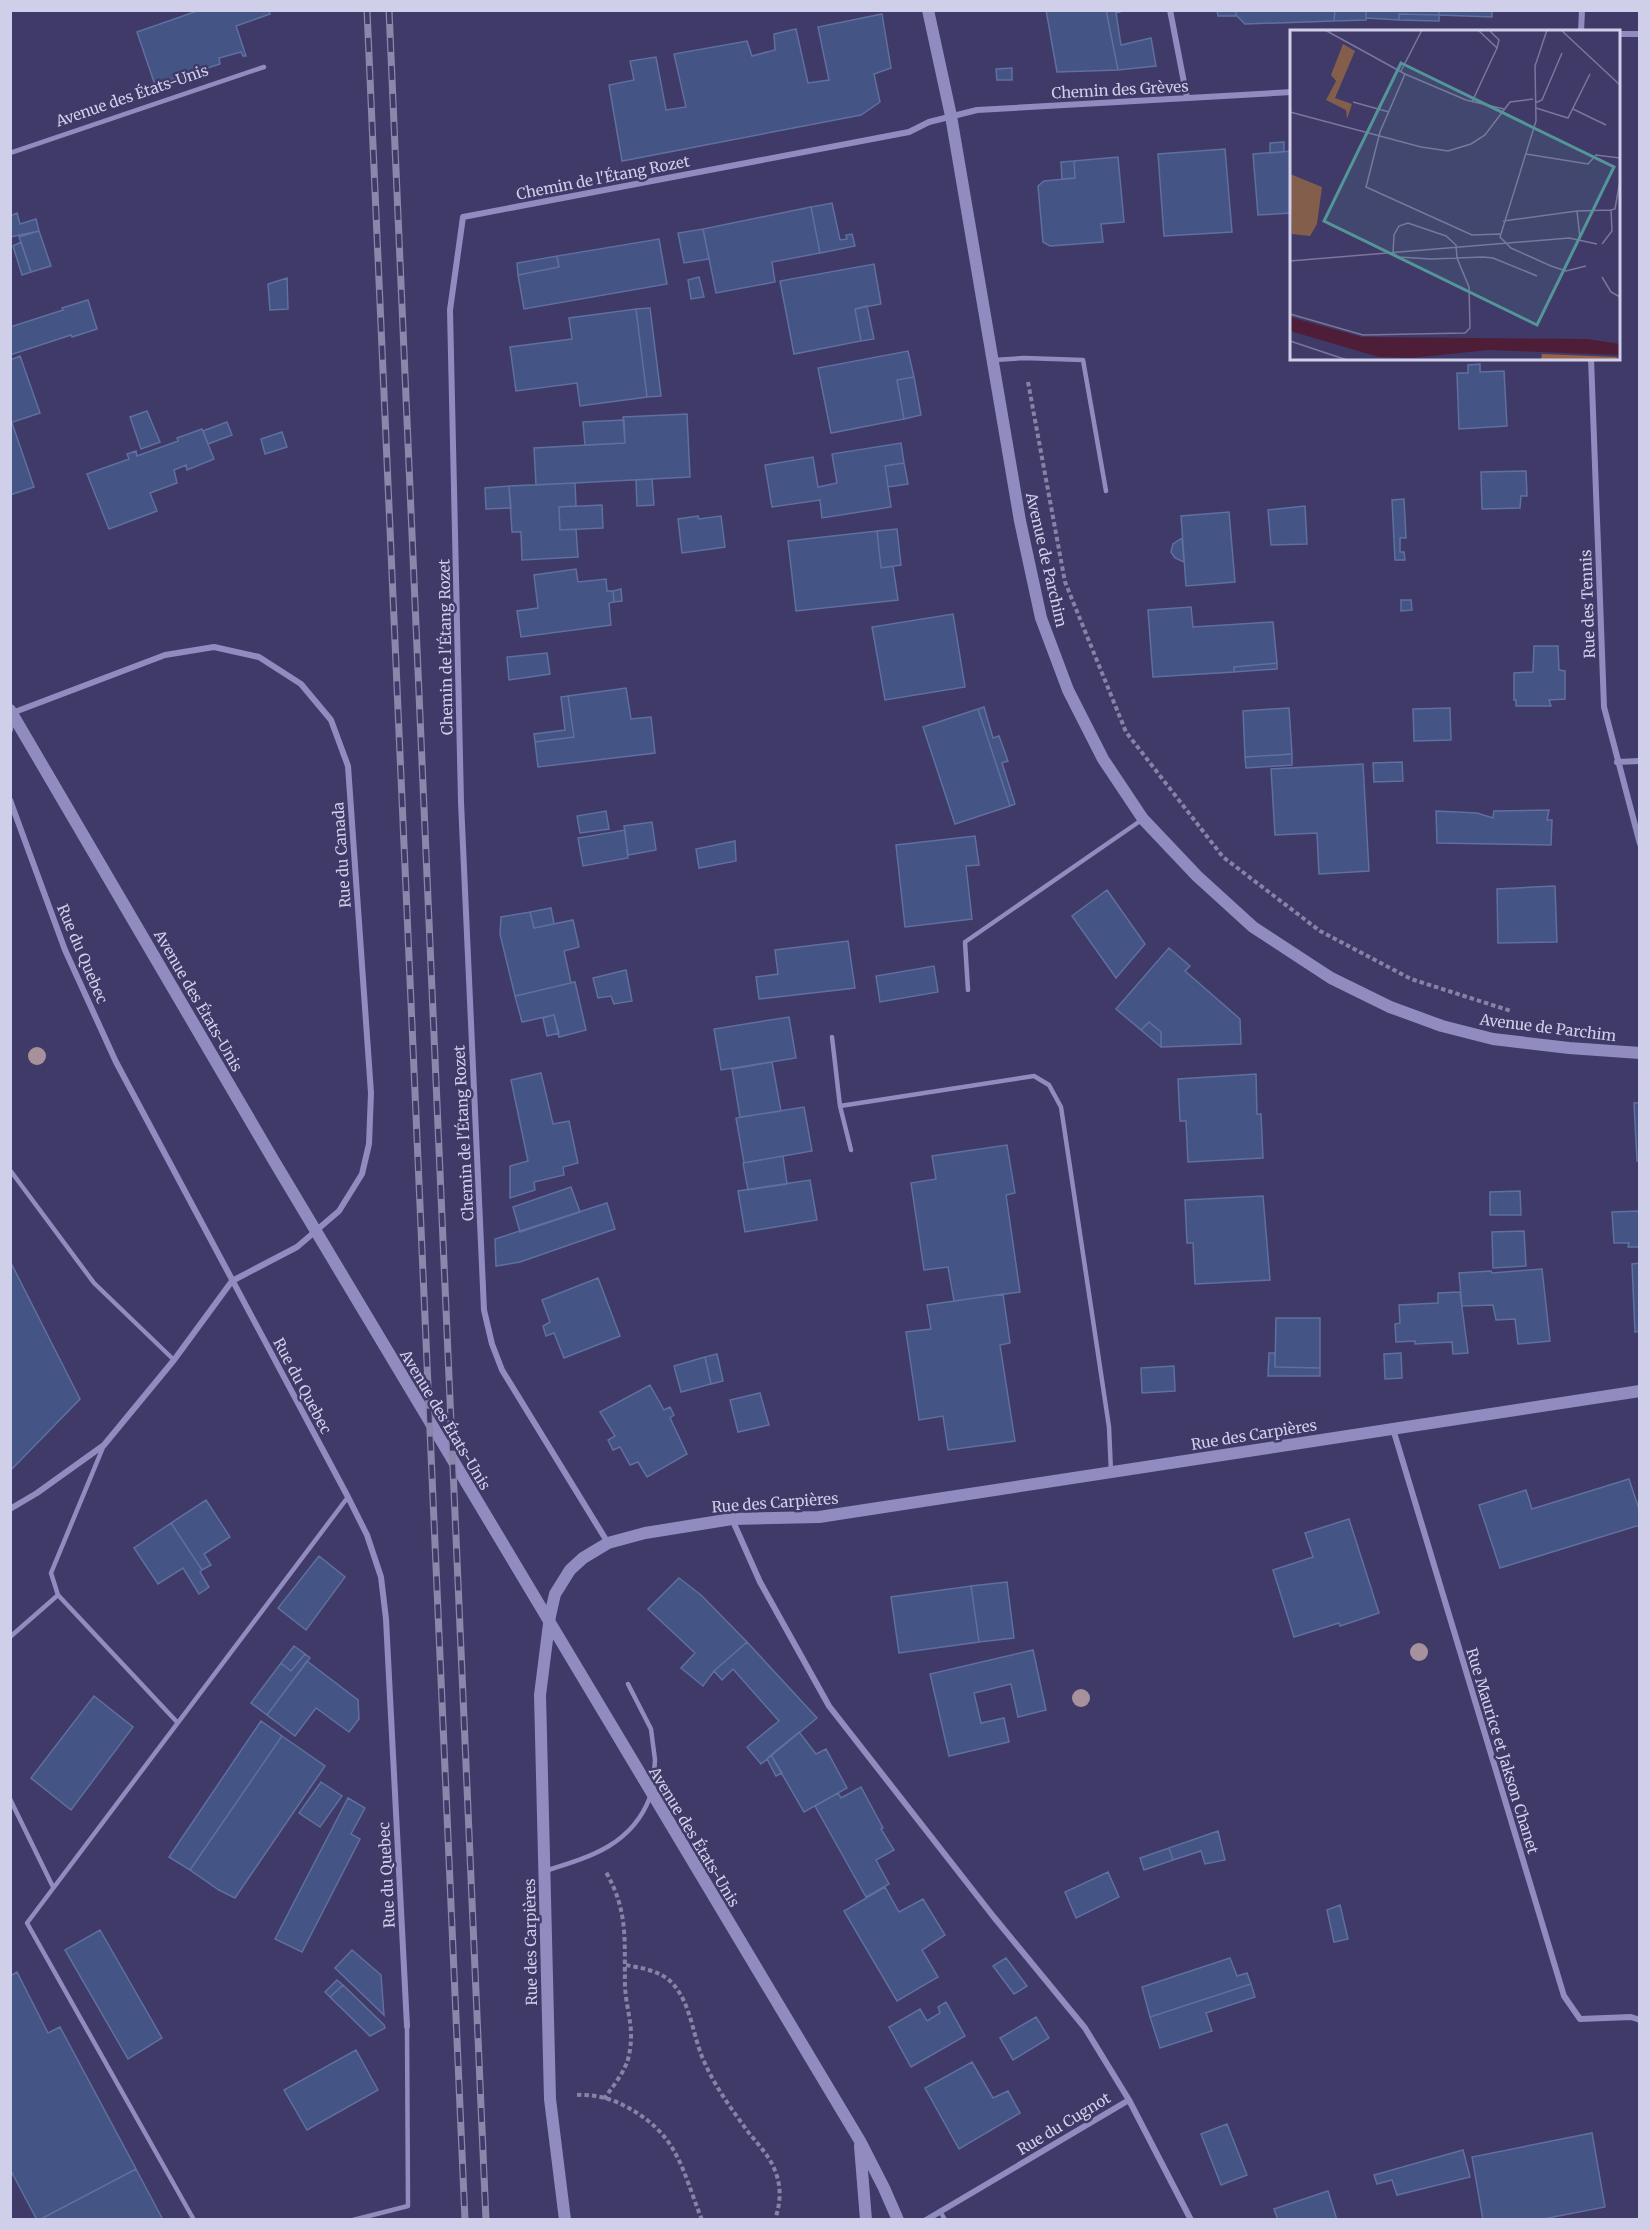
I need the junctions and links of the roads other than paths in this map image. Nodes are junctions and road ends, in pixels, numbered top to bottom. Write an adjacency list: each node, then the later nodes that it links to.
1 (928, 10): 10 (street, Avenue de Parchim)
2 (1170, 10): 9 (street)
3 (1582, 10): 4 (street)
4 (1581, 30)
5 (1620, 34): 6 (street)
6 (1640, 34)
7 (264, 67): 11 (lane, Avenue des États-Unis)
8 (1290, 92): 9 (street, Chemin des Grèves)
9 (1187, 98): 10 (street, Chemin des Grèves)
10 (951, 116): 13 (street, Avenue de Parchim); 37 (street, Chemin de l'Étang Rozet)
11 (10, 153)
12 (1591, 360): 18 (street, Rue des Tennis)
13 (991, 361): 14 (lane); 20 (street, Avenue de Parchim)
14 (1106, 491)
15 (11, 712): 16 (street); 28 (street, Rue du Canada); 48 (street, Avenue des États-Unis)
16 (10, 730)
17 (1640, 761): 18 (street)
18 (1617, 762): 21 (street, Rue des Tennis)
19 (10, 800): 28 (street, Rue du Quebec)
20 (1143, 819): 22 (lane); 24 (street, Avenue de Parchim)
21 (1640, 844)
22 (968, 990)
23 (832, 1037): 25 (lane)
24 (1640, 1053)
25 (840, 1106): 26 (lane); 33 (lane)
26 (851, 1150)
27 (10, 1170): 29 (lane)
28 (232, 1281): 29 (street); 34 (street, Rue du Quebec)
29 (174, 1360): 32 (street)
30 (1640, 1391): 31 (street, Rue des Carpières)
31 (1392, 1429): 33 (street, Rue des Carpières); 45 (street, Rue Maurice et Jakson Chanet)
32 (104, 1445): 35 (street); 38 (lane)
33 (1111, 1472): 36 (street, Rue des Carpières)
34 (348, 1497): 41 (lane); 46 (street, Rue du Quebec)
35 (10, 1509)
36 (732, 1519): 37 (street, Rue des Carpières); 47 (street)
37 (608, 1543): 43 (street, Rue des Carpières)
38 (58, 1595): 39 (lane); 41 (lane)
39 (10, 1637)
40 (628, 1684): 43 (lane)
41 (177, 1722): 44 (lane)
42 (10, 1800): 44 (lane)
43 (545, 1871): 54 (street, Rue des Carpières)
44 (53, 1887): 51 (lane)
45 (1640, 2020)
46 (407, 2026): 49 (lane)
47 (1129, 2100): 50 (street, Rue du Cugnot); 59 (street, Rue du Cugnot)
48 (860, 2141): 55 (street, Avenue des États-Unis); 56 (street, Avenue des États-Unis)
49 (384, 2211): 52 (lane); 53 (lane)
50 (940, 2211): 57 (street, Rue du Cugnot); 58 (lane)
51 (194, 2220)
52 (353, 2220)
53 (385, 2220)
54 (565, 2220)
55 (866, 2220)
56 (898, 2220)
57 (926, 2220)
58 (945, 2220)
59 (1191, 2220)

